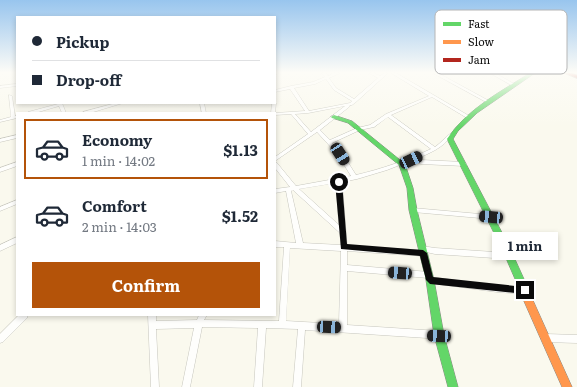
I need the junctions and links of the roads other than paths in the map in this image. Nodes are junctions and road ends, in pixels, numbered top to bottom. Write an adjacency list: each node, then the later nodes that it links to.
1 (294, 91): 17 (street)
2 (339, 91): 9 (street)
3 (365, 91): 9 (street)
4 (424, 91): 8 (street)
5 (469, 91): 10 (street)
6 (505, 91): 10 (street)
7 (10, 96): 21 (street)
8 (432, 96): 20 (street); 23 (street)
9 (353, 102): 17 (street); 22 (street)
10 (489, 102): 23 (street)
11 (60, 104): 15 (street)
12 (100, 104): 14 (street)
13 (116, 104): 14 (street)
14 (102, 107): 16 (street)
15 (33, 112)
16 (88, 112)
17 (308, 112): 19 (street)
18 (276, 113): 19 (street)
19 (293, 114): 27 (street)
20 (388, 115): 25 (street); 32 (street)
21 (15, 117): 24 (street)
22 (334, 117): 25 (street); 26 (street)
23 (470, 117): 28 (street)
24 (0, 121)
25 (359, 129): 31 (street); 36 (street)
26 (318, 130): 27 (street); 31 (street)
27 (311, 134): 33 (street)
28 (450, 135): 32 (street); 37 (street)
29 (16, 136): 30 (street)
30 (0, 141)
31 (330, 142): 40 (street)
32 (435, 149): 34 (street)
33 (276, 158)
34 (411, 160): 36 (street); 37 (street)
35 (16, 164): 39 (street)
36 (402, 164): 40 (street); 46 (street)
37 (464, 164): 47 (street)
38 (276, 166): 42 (street)
39 (0, 170)
40 (355, 178): 41 (street)
41 (339, 182): 42 (street); 48 (street)
42 (291, 189): 43 (street); 48 (street); 52 (street)
43 (276, 191)
44 (16, 202): 45 (street)
45 (0, 209)
46 (413, 210): 47 (street); 55 (street)
47 (491, 217): 56 (street)
48 (342, 231): 53 (street)
49 (16, 240): 54 (street)
50 (276, 244): 51 (street)
51 (287, 245): 52 (street); 65 (street)
52 (300, 245): 53 (street)
53 (344, 247): 55 (street); 57 (street)
54 (0, 248)
55 (423, 251): 56 (street); 58 (street)
56 (509, 256): 59 (street)
57 (344, 268): 58 (street); 67 (street)
58 (429, 278): 59 (street); 68 (street)
59 (525, 290): 69 (street)
60 (23, 316): 70 (street)
61 (152, 316): 64 (street)
62 (201, 319): 63 (street); 64 (street); 73 (street)
63 (262, 324): 65 (street); 74 (street)
64 (153, 325): 72 (street)
65 (282, 325): 66 (street)
66 (302, 326): 67 (street); 75 (street)
67 (343, 328): 68 (street)
68 (439, 336): 76 (street)
69 (546, 338): 71 (street); 77 (street)
70 (0, 339)
71 (577, 339)
72 (155, 387)
73 (186, 387)
74 (258, 387)
75 (297, 387)
76 (453, 387)
77 (567, 387)

